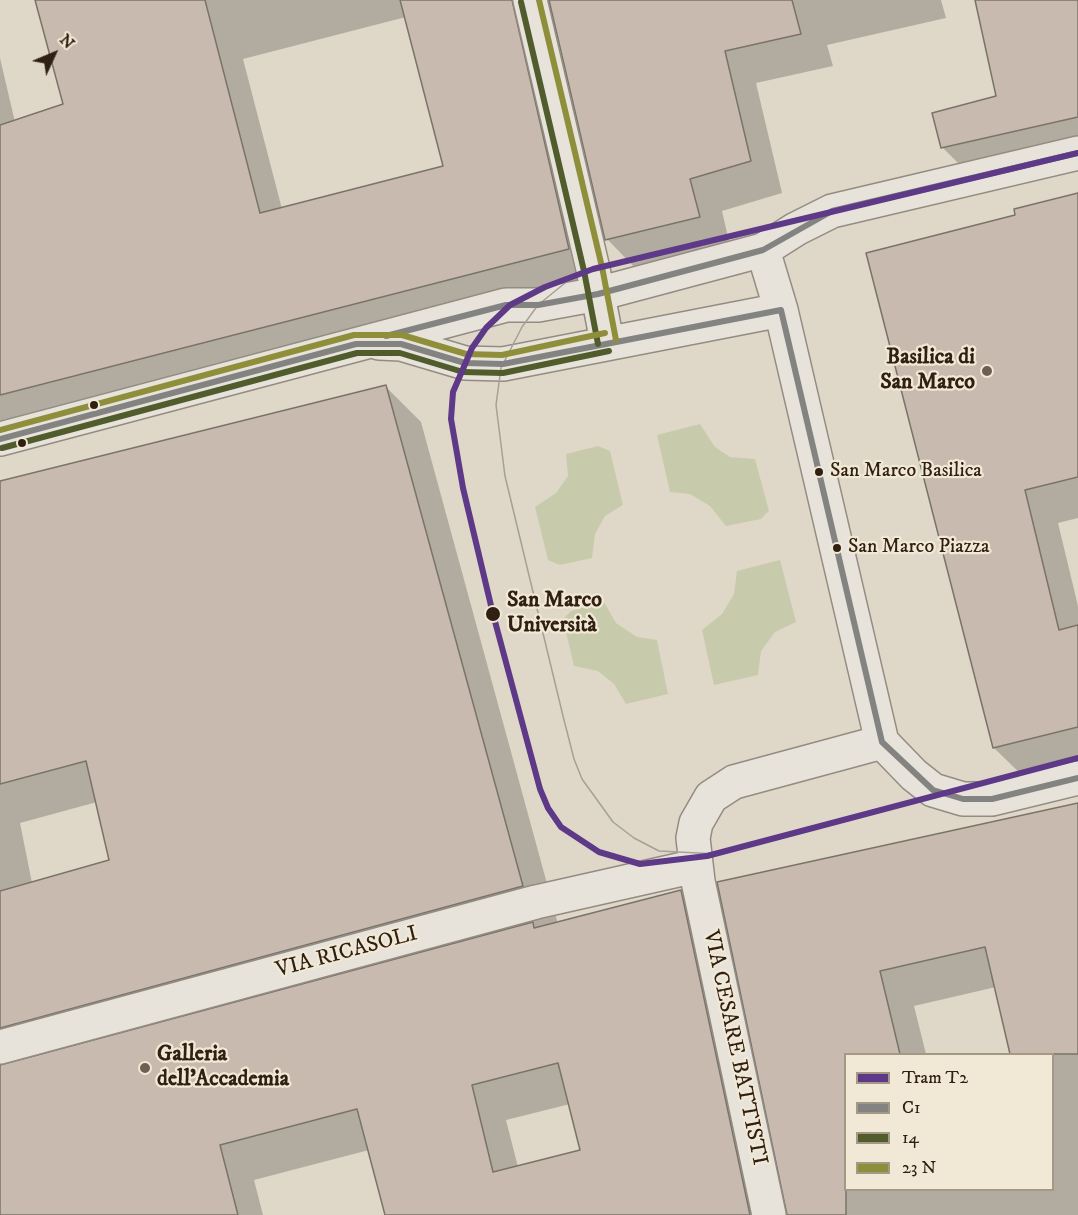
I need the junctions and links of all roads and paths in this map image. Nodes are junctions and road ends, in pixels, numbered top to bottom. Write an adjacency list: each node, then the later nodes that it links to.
1 (530, 0): 4 (street)
2 (1078, 153): 3 (street)
3 (764, 250): 4 (street); 5 (street)
4 (598, 294): 6 (street); 7 (street)
5 (781, 310): 6 (street); 9 (street)
6 (607, 342): 7 (street)
7 (356, 344): 8 (street)
8 (0, 438)
9 (882, 742): 10 (street); 11 (street, VIA CESARE BATTISTI)
10 (1078, 778)
11 (697, 874): 12 (street, VIA RICASOLI); 13 (street, VIA CESARE BATTISTI)
12 (0, 1047)
13 (769, 1215)

